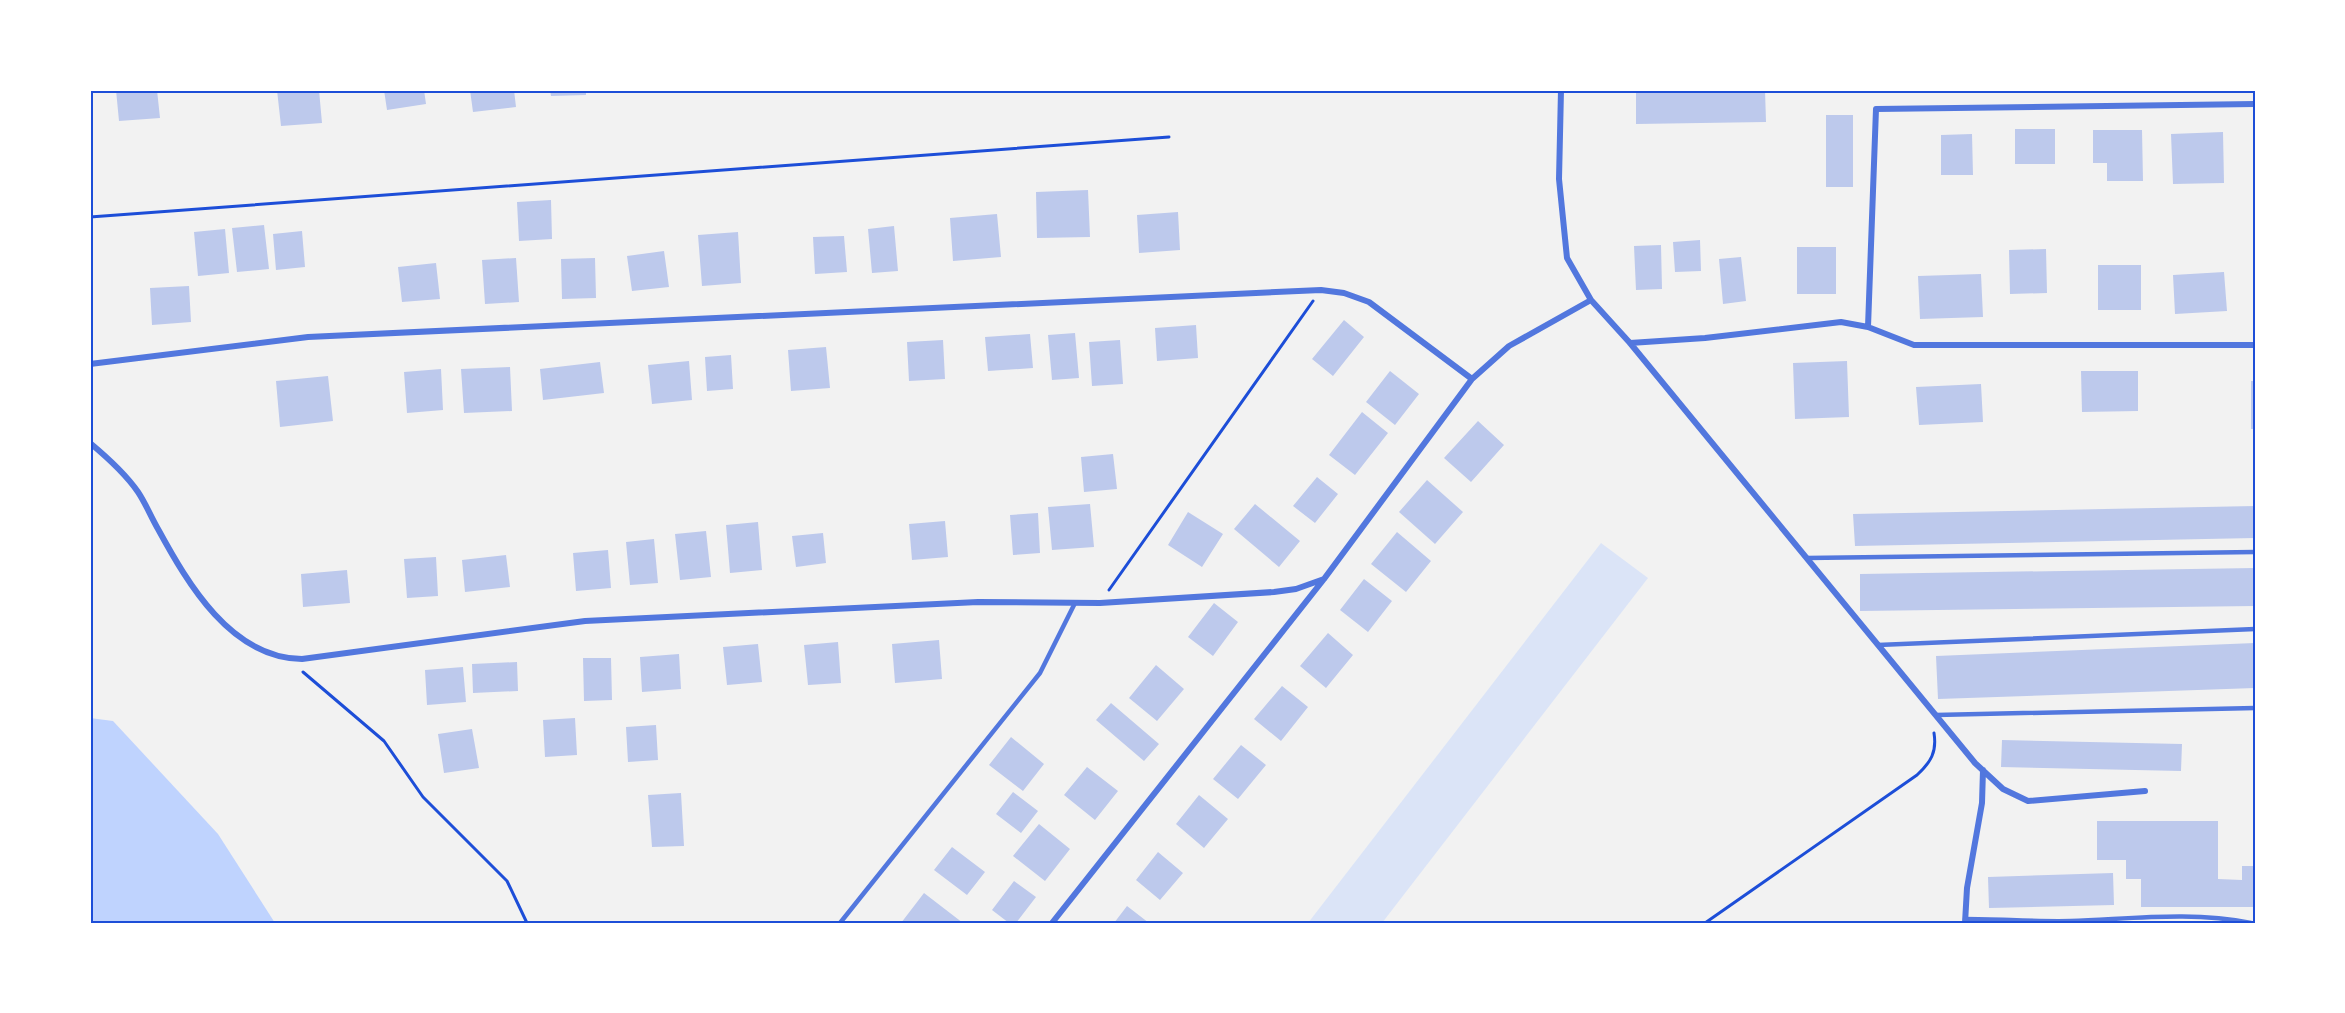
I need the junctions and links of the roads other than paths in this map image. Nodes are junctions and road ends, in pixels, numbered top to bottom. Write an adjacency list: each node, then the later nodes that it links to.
1 (1561, 90): 3 (street)
2 (2255, 105): 4 (street)
3 (1591, 300): 5 (street); 8 (street)
4 (1868, 327): 5 (street); 6 (street)
5 (1630, 343): 11 (street)
6 (2255, 345)
7 (90, 364): 8 (street)
8 (1472, 378): 12 (street)
9 (90, 443): 13 (street)
10 (2255, 552): 11 (lane)
11 (1807, 558): 15 (street)
12 (1324, 579): 13 (street); 22 (street)
13 (1075, 603): 21 (lane)
14 (2255, 629): 15 (lane)
15 (1878, 645): 17 (street)
16 (2255, 708): 17 (lane)
17 (1936, 715): 18 (street)
18 (1983, 771): 19 (street); 20 (street)
19 (2145, 791)
20 (1965, 921): 23 (lane)
21 (840, 923)
22 (1052, 923)
23 (2251, 923)

